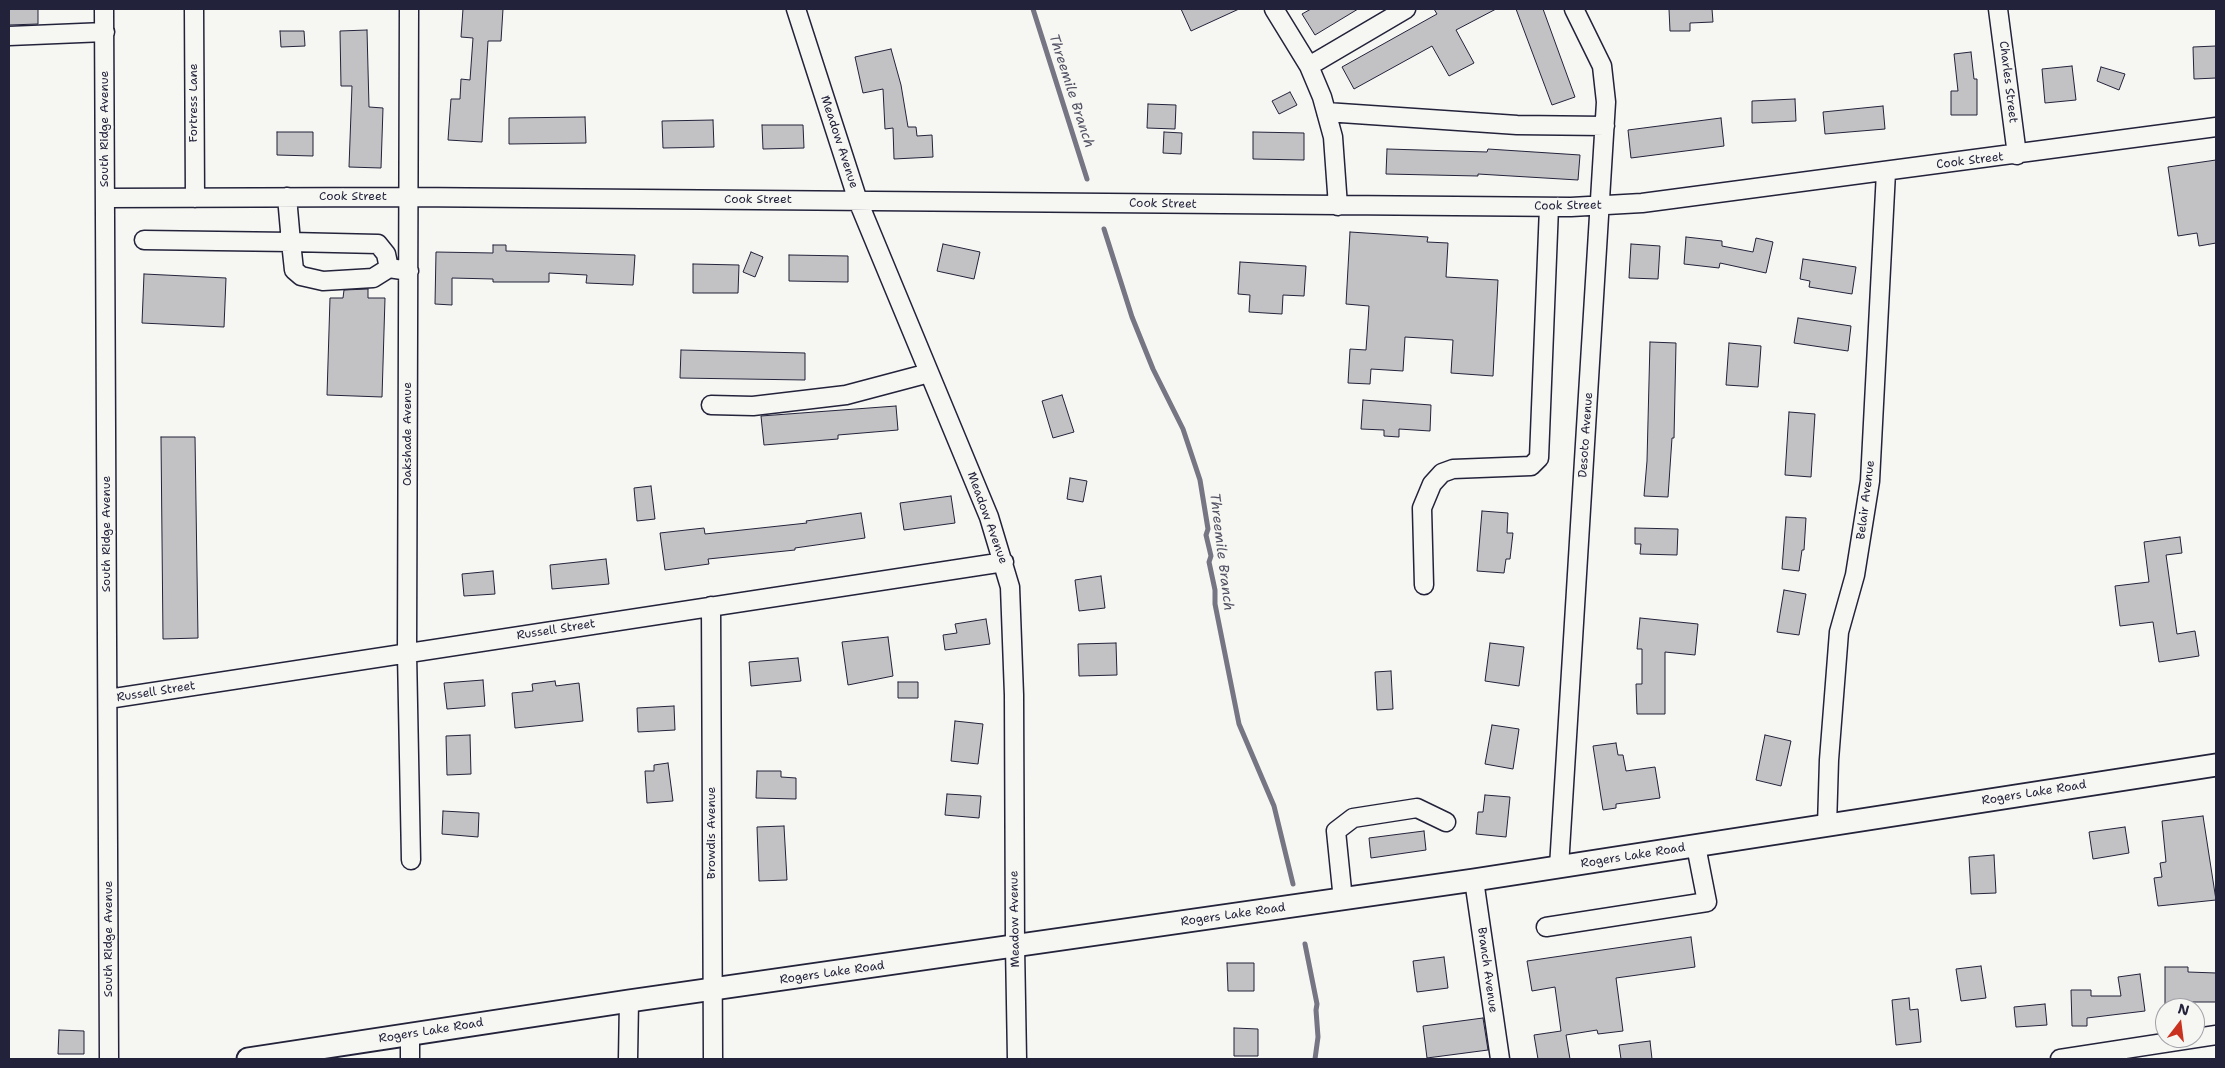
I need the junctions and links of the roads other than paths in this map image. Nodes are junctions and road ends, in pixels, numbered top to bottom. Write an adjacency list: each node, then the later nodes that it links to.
1 (104, 9): 9 (street, South Ridge Avenue)
2 (194, 9): 19 (street, Fortress Lane)
3 (409, 9): 17 (street, Oakshade Avenue)
4 (796, 9): 21 (street, Meadow Avenue)
5 (1274, 9): 11 (street)
6 (1406, 9): 11 (street)
7 (1574, 9): 13 (street, Desoto Avenue)
8 (1998, 9): 15 (street, Charles Street)
9 (104, 32): 10 (street); 18 (street, South Ridge Avenue)
10 (9, 36)
11 (1309, 66): 12 (street)
12 (1326, 112): 13 (street); 22 (street)
13 (1605, 126): 23 (street, Desoto Avenue)
14 (2216, 127): 15 (street, Cook Street)
15 (2017, 155): 16 (street, Cook Street)
16 (1886, 172): 23 (street, Cook Street); 38 (street, Belair Avenue)
17 (409, 197): 20 (street, Cook Street); 21 (street, Cook Street); 28 (street, Oakshade Avenue)
18 (105, 198): 19 (street, Cook Street); 35 (street, South Ridge Avenue)
19 (195, 198): 20 (street, Cook Street)
20 (287, 198): 26 (street)
21 (858, 201): 22 (street, Cook Street); 29 (street, Meadow Avenue)
22 (1338, 206): 24 (street, Cook Street)
23 (1600, 206): 24 (street, Cook Street); 41 (street, Desoto Avenue)
24 (1549, 207): 32 (street)
25 (144, 240): 26 (street)
26 (291, 242): 27 (street); 27 (street)
27 (389, 268): 28 (street)
28 (409, 271): 34 (street, Oakshade Avenue)
29 (929, 373): 30 (street); 31 (street, Meadow Avenue)
30 (711, 405)
31 (1004, 562): 33 (street, Russell Street); 45 (street, Meadow Avenue)
32 (1424, 585)
33 (711, 606): 34 (street, Russell Street); 46 (street, Browdis Avenue)
34 (407, 653): 35 (street, Russell Street); 40 (street, Oakshade Avenue)
35 (108, 699): 50 (street, South Ridge Avenue)
36 (2216, 765): 38 (main road, Rogers Lake Road)
37 (1446, 822): 43 (street)
38 (1827, 826): 39 (main road, Rogers Lake Road)
39 (1696, 846): 41 (main road, Rogers Lake Road); 44 (street)
40 (411, 860)
41 (1559, 867): 42 (main road, Rogers Lake Road)
42 (1474, 880): 43 (main road, Rogers Lake Road); 57 (street, Branch Avenue)
43 (1343, 900): 45 (main road, Rogers Lake Road)
44 (1546, 926)
45 (1014, 946): 46 (main road, Rogers Lake Road); 56 (street, Meadow Avenue)
46 (713, 990): 47 (main road, Rogers Lake Road); 55 (street, Browdis Avenue)
47 (629, 1002): 48 (main road, Rogers Lake Road); 54 (street)
48 (410, 1034): 52 (main road, Rogers Lake Road); 53 (street)
49 (2216, 1035): 58 (street)
50 (109, 1059)
51 (248, 1059): 52 (main road, Rogers Lake Road)
52 (253, 1059)
53 (410, 1059)
54 (628, 1059)
55 (713, 1059)
56 (1018, 1059)
57 (1500, 1059)
58 (2060, 1059)

